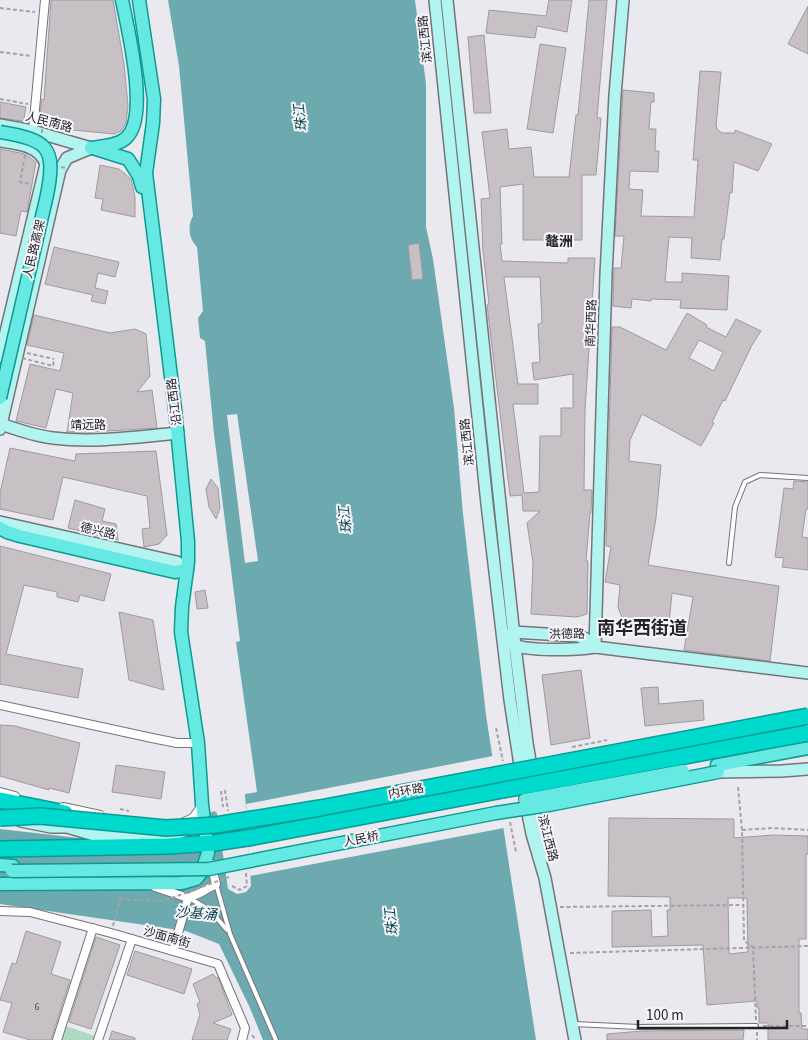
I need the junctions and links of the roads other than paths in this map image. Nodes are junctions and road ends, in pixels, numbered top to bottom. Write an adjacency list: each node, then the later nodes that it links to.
1 (45, 0): 8 (street)
2 (122, 0): 11 (main road)
3 (139, 0): 13 (main road, 沿江西路)
4 (435, 0): 24 (main road, 滨江西路)
5 (447, 0): 23 (main road, 滨江西路)
6 (623, 0): 26 (main road, 南华西路)
7 (0, 125): 8 (main road, 人民南路)
8 (33, 131): 11 (main road, 人民南路)
9 (0, 132): 15 (main road, 人民路高架, bridge)
10 (0, 141): 12 (main road)
11 (90, 148): 12 (main road); 13 (main road)
12 (46, 181): 14 (main road); 16 (main road)
13 (149, 211): 17 (main road, 沿江西路)
14 (0, 357)
15 (0, 398)
16 (0, 426): 17 (main road, 靖远路)
17 (178, 434): 22 (main road, 沿江西路)
18 (808, 478): 21 (lane)
19 (0, 522): 22 (main road, 德兴路)
20 (0, 528): 22 (main road)
21 (729, 563)
22 (187, 570): 32 (main road, 沿江西路)
23 (513, 632): 24 (main road); 25 (main road, 滨江西路); 26 (main road, 洪德路)
24 (503, 640): 25 (main road, 洪德路); 48 (main road, 滨江西路)
25 (515, 646): 26 (main road, 洪德路); 48 (main road, 滨江西路)
26 (595, 647): 27 (main road)
27 (808, 673)
28 (0, 705): 32 (street)
29 (808, 716): 42 (highway, 内环路, bridge)
30 (808, 733): 44 (highway, 内环路, bridge)
31 (808, 740): 35 (main road)
32 (198, 744): 39 (main road, 沿江西路)
33 (808, 748): 35 (main road)
34 (808, 755): 35 (main road)
35 (718, 768): 36 (main road); 46 (main road, 人民桥, bridge); 47 (main road, 人民桥, bridge)
36 (808, 769)
37 (0, 792): 39 (street)
38 (0, 800): 42 (highway, bridge)
39 (202, 804): 43 (main road); 44 (main road, 沿江西路)
40 (0, 807): 43 (main road)
41 (0, 817): 42 (highway, 内环路, bridge); 43 (main road)
42 (133, 819)
43 (67, 827)
44 (207, 842): 45 (highway, 内环路); 50 (main road); 51 (street, bridge)
45 (0, 849)
46 (0, 865)
47 (0, 871)
48 (545, 878): 58 (main road, 滨江西路)
49 (0, 884): 50 (main road)
50 (139, 884): 52 (street)
51 (216, 884): 52 (street); 55 (lane)
52 (188, 898): 55 (lane); 57 (street)
53 (0, 911): 54 (street, 沙面南街)
54 (93, 928): 56 (street, 沙面南街); 60 (street)
55 (230, 934): 63 (lane)
56 (132, 939): 57 (street, 沙面南街); 61 (street)
57 (173, 948): 62 (street, 沙面南街)
58 (572, 1024): 59 (lane); 64 (main road, 滨江西路)
59 (756, 1026)
60 (58, 1040)
61 (98, 1040)
62 (242, 1040)
63 (276, 1040)
64 (574, 1040)

